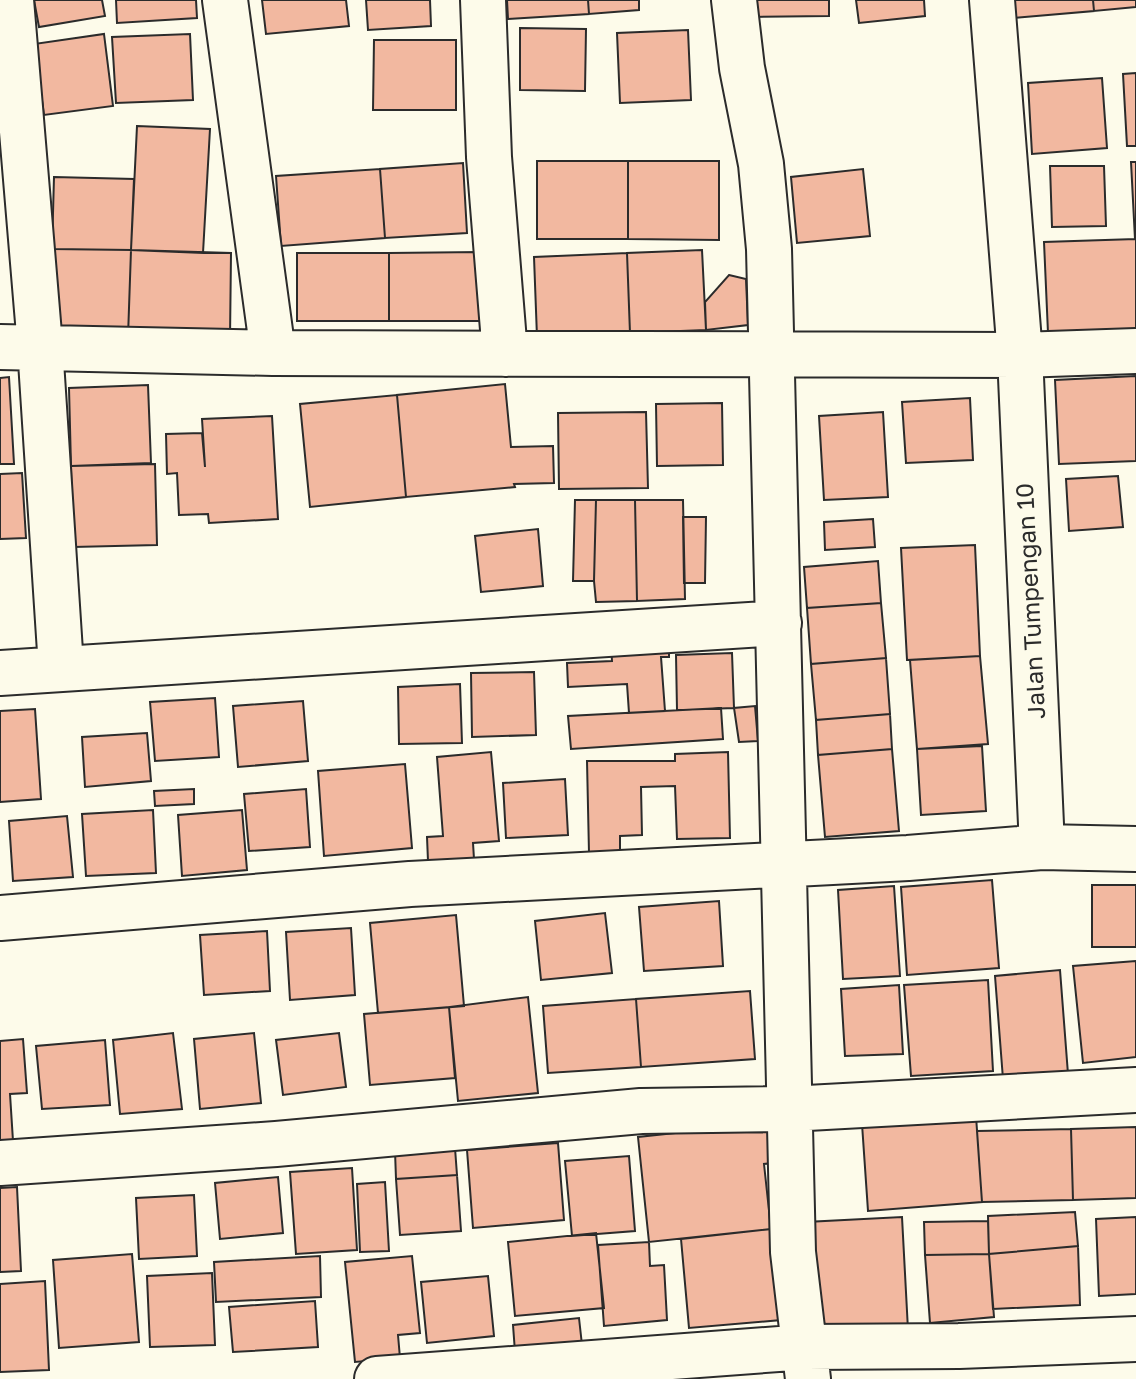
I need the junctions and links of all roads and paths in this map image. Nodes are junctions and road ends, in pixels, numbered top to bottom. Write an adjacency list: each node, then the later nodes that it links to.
1 (11, 0): 6 (street)
2 (225, 0): 8 (street)
3 (483, 0): 10 (street)
4 (734, 0): 9 (street)
5 (992, 0): 11 (street, Jalan Tumpengan 10)
6 (20, 347): 8 (street); 13 (street)
7 (1136, 351): 11 (street)
8 (273, 353): 10 (street)
9 (772, 353): 10 (street); 11 (street); 12 (street)
10 (505, 354)
11 (1020, 355): 15 (street, Jalan Tumpengan 10)
12 (779, 623): 13 (street); 17 (street)
13 (61, 667): 14 (street)
14 (0, 673)
15 (1042, 847): 16 (street); 17 (street)
16 (1136, 849)
17 (784, 863): 18 (street); 20 (street)
18 (0, 918)
19 (1136, 1090): 20 (street)
20 (789, 1109): 21 (street); 23 (street)
21 (0, 1163)
22 (1136, 1339): 23 (street)
23 (807, 1363): 24 (street)
24 (377, 1379)

